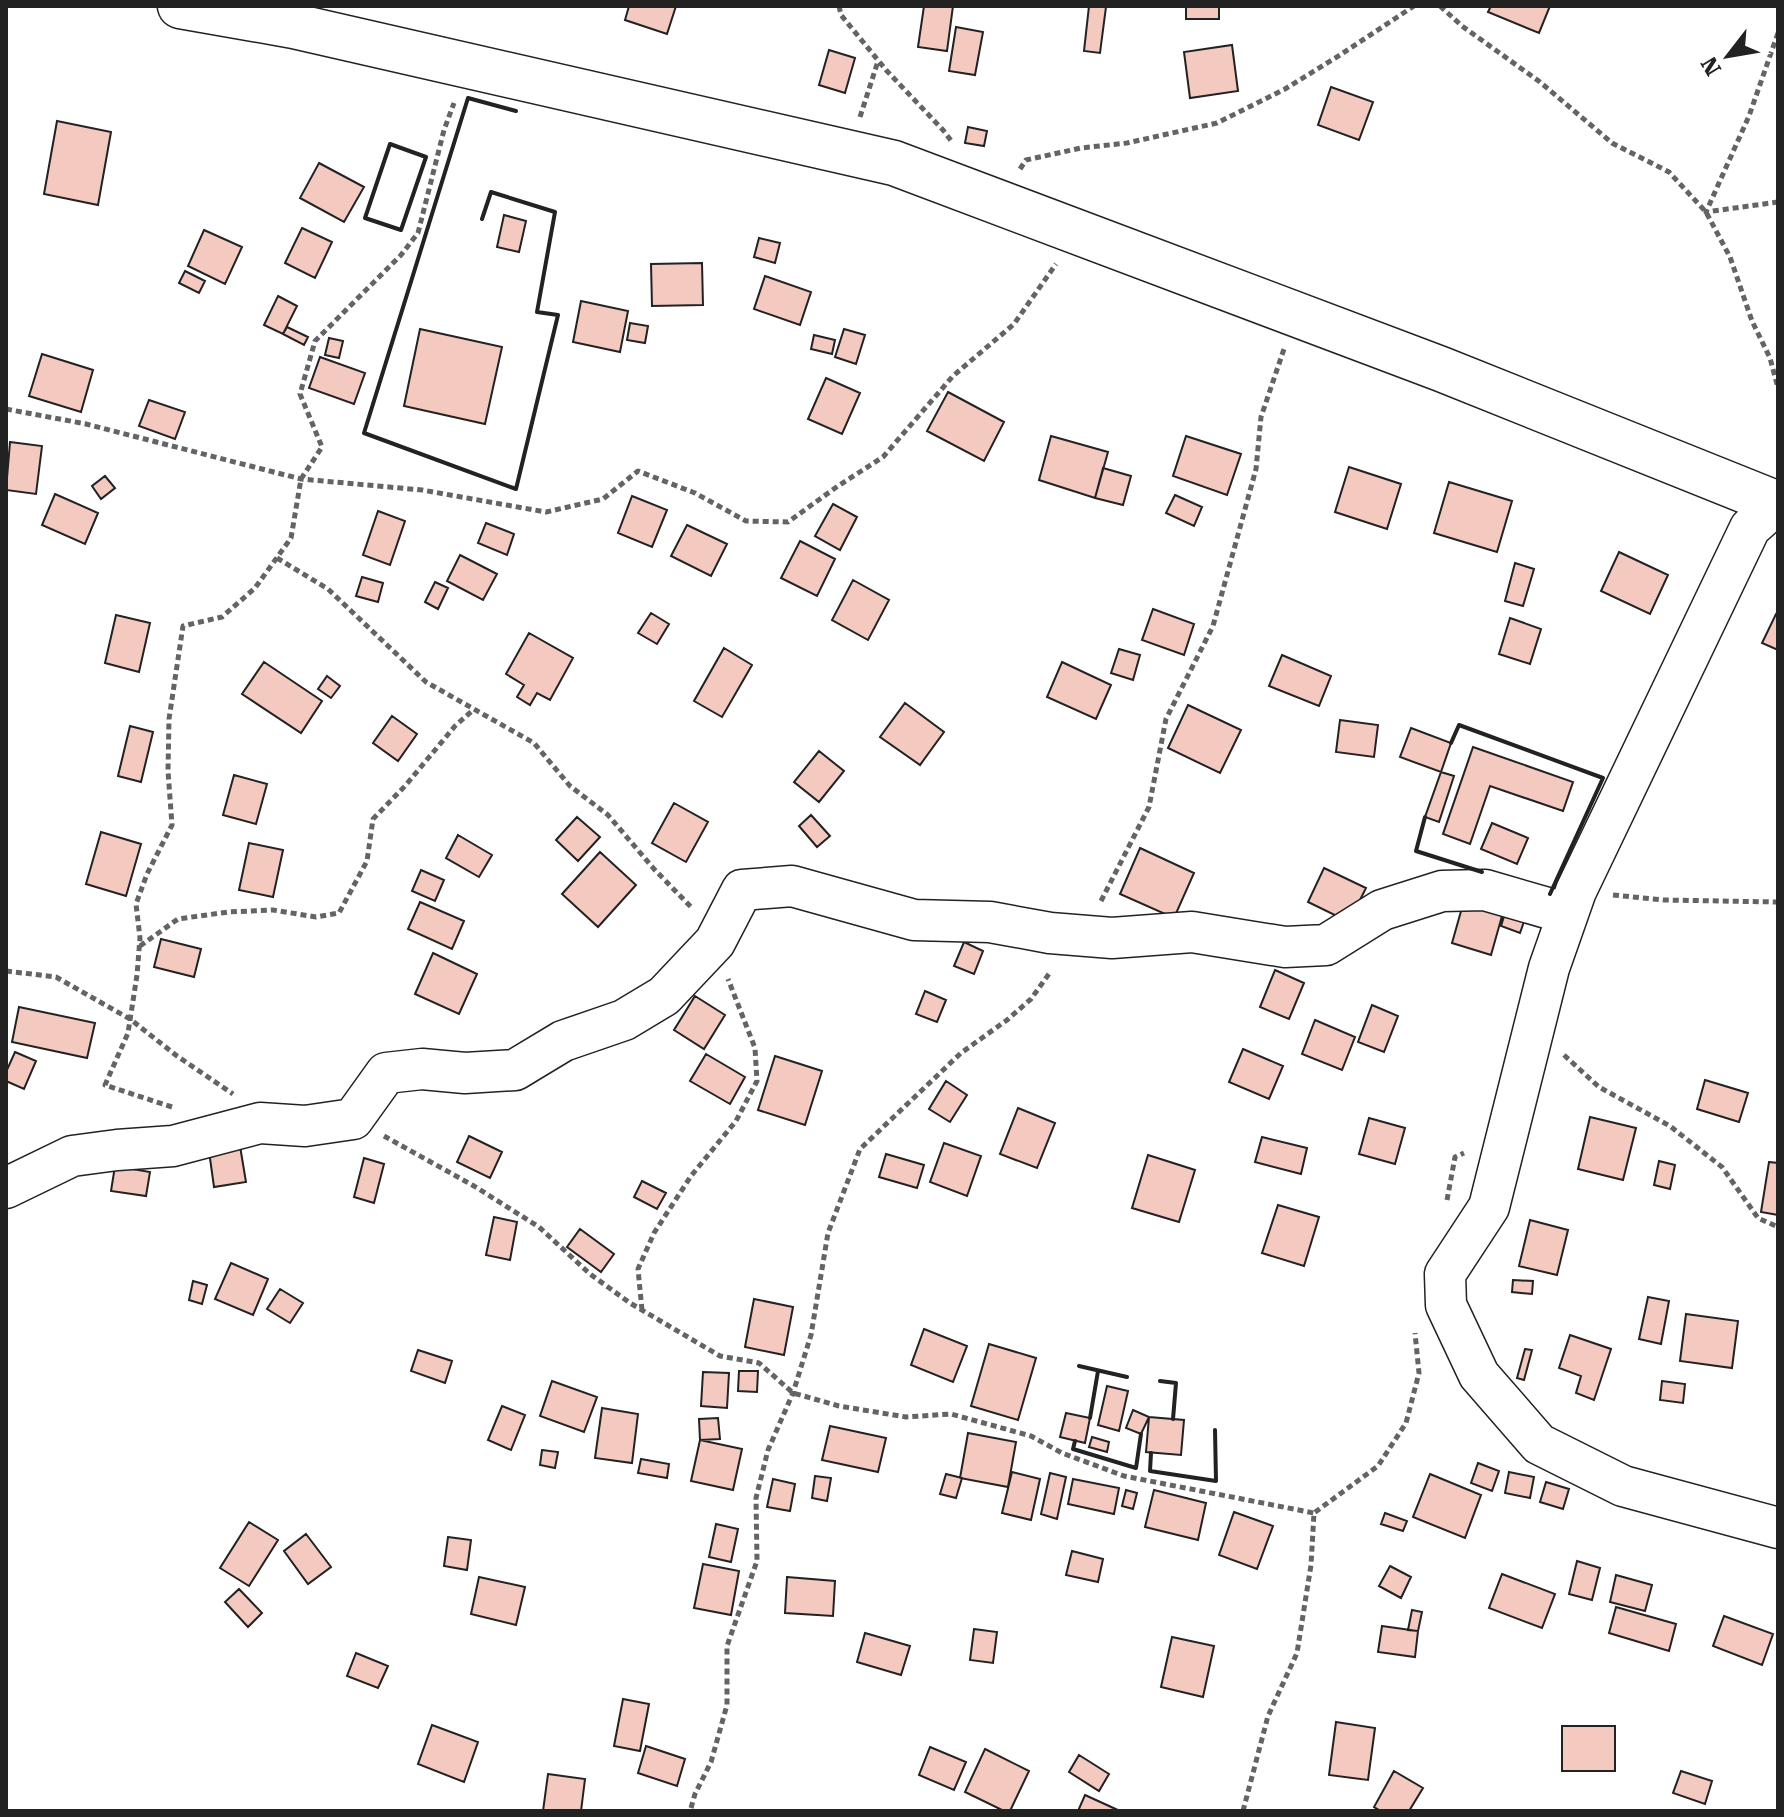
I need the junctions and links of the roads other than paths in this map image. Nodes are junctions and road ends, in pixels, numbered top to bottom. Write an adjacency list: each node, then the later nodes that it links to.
1 (180, 6): 2 (main road)
2 (1778, 503): 3 (street)
3 (1572, 902): 4 (street); 5 (street)
4 (6, 1188)
5 (1778, 1528)

